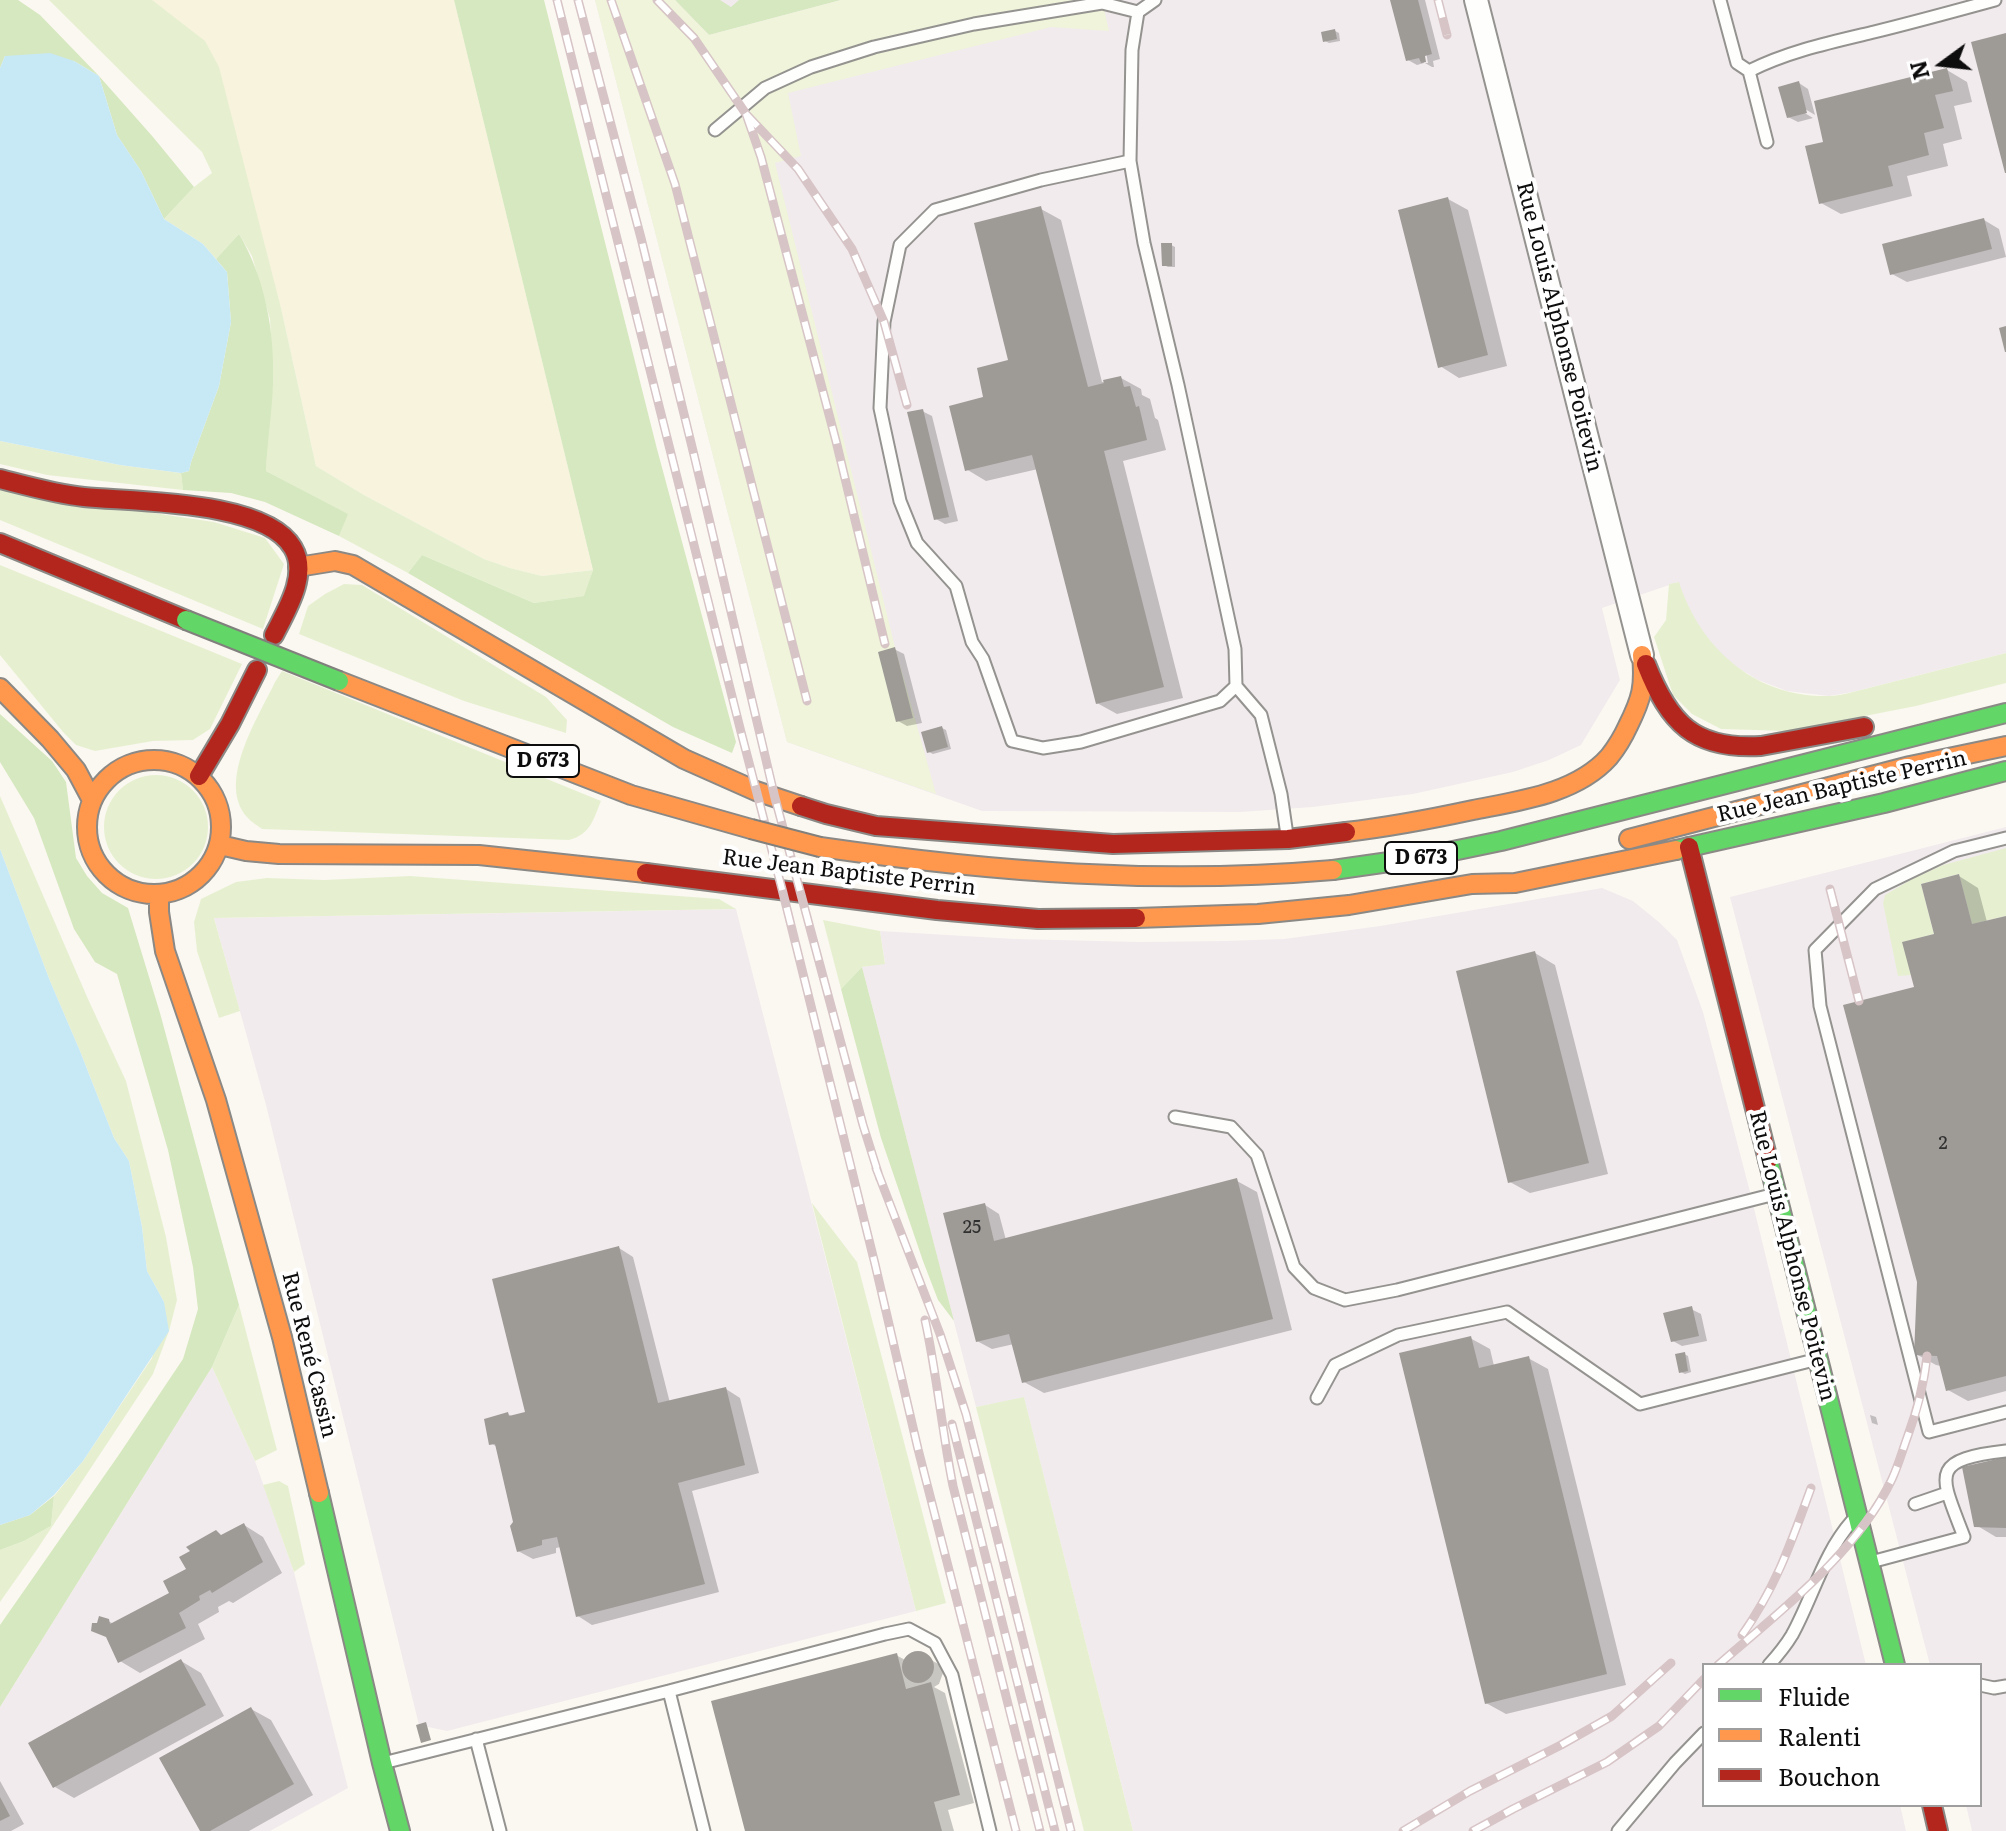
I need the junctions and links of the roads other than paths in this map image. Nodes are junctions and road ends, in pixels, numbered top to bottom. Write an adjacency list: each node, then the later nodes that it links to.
1 (1155, 0): 5 (lane)
2 (1476, 0): 14 (street, Rue Louis Alphonse Poitevin)
3 (1720, 0): 6 (lane)
4 (1995, 0): 6 (lane)
5 (1138, 12): 7 (lane); 9 (lane)
6 (1749, 71): 8 (lane)
7 (715, 130)
8 (1767, 142)
9 (1130, 161): 16 (lane); 16 (lane)
10 (0, 479): 12 (main road)
11 (0, 543): 19 (main road, D 673, bridge)
12 (298, 567): 13 (main road); 29 (main road)
13 (274, 635)
14 (1642, 655): 21 (main road); 29 (main road)
15 (257, 670): 24 (main road)
16 (1236, 686): 29 (lane)
17 (0, 688): 26 (main road)
18 (2006, 696): 20 (main road)
19 (2006, 713)
20 (1928, 714)
21 (1881, 723)
22 (2006, 746): 25 (main road, Rue Jean Baptiste Perrin)
23 (2006, 771): 31 (main road, Rue Jean Baptiste Perrin)
24 (199, 776): 26 (main road); 30 (main road)
25 (1869, 777): 27 (main road, Rue Jean Baptiste Perrin); 31 (main road, Rue Jean Baptiste Perrin)
26 (92, 800): 33 (main road)
27 (1665, 830): 31 (main road); 32 (main road, Rue Jean Baptiste Perrin)
28 (2006, 838): 38 (lane)
29 (1288, 839)
30 (220, 845): 32 (main road, Rue Jean Baptiste Perrin); 33 (main road)
31 (1689, 847): 32 (main road, Rue Jean Baptiste Perrin); 35 (main road, Rue Louis Alphonse Poitevin)
32 (1472, 884)
33 (159, 895): 51 (main road, Rue René Cassin)
34 (1175, 1117): 35 (lane)
35 (1776, 1194): 36 (main road, Rue Louis Alphonse Poitevin)
36 (1818, 1359): 37 (lane); 42 (main road, Rue Louis Alphonse Poitevin)
37 (1317, 1398)
38 (2006, 1412)
39 (2006, 1451): 40 (lane)
40 (1947, 1493): 41 (lane); 43 (lane)
41 (1915, 1504)
42 (1858, 1515): 43 (main road, Rue Louis Alphonse Poitevin); 44 (lane)
43 (1869, 1563): 45 (main road, Rue Louis Alphonse Poitevin)
44 (1771, 1663)
45 (1894, 1663)
46 (1982, 1685): 47 (lane)
47 (2006, 1686)
48 (669, 1691): 50 (lane); 55 (lane); 56 (lane)
49 (1702, 1735): 57 (lane)
50 (476, 1739): 51 (lane); 54 (lane)
51 (382, 1763): 53 (main road, Rue René Cassin)
52 (1932, 1807): 58 (main road)
53 (400, 1831)
54 (500, 1831)
55 (704, 1831)
56 (990, 1831)
57 (1618, 1831)
58 (1938, 1831)

